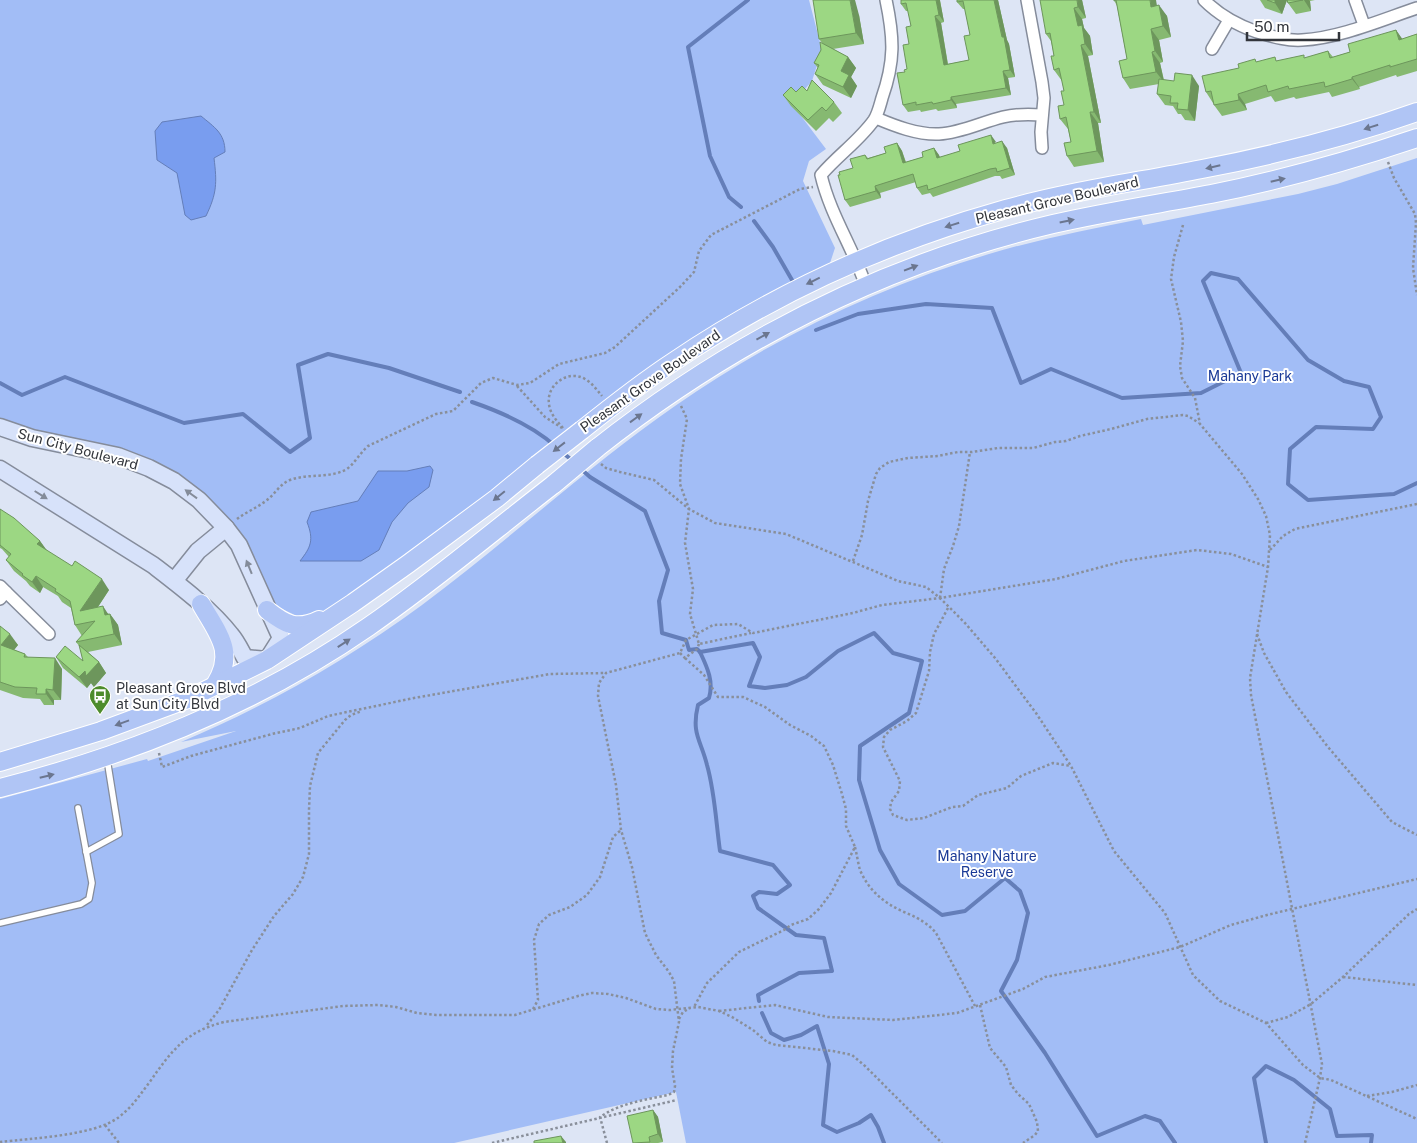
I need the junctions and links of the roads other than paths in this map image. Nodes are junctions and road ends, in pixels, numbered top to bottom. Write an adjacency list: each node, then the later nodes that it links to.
1 (886, 0): 11 (street)
2 (1027, 0): 10 (street)
3 (1204, 0): 6 (street)
4 (1355, 0): 7 (street)
5 (1417, 8): 7 (street)
6 (1230, 20): 7 (street); 8 (street)
7 (1364, 25)
8 (1212, 49)
9 (1417, 112): 14 (main road, Pleasant Grove Boulevard, one-way to 14)
10 (1042, 115): 11 (street); 13 (street)
11 (876, 118): 14 (street)
12 (1417, 138): 15 (main road, Pleasant Grove Boulevard, one-way to 12)
13 (1042, 148)
14 (857, 260): 15 (street); 21 (main road, Pleasant Grove Boulevard, one-way to 21, bridge)
15 (866, 286): 26 (main road, Pleasant Grove Boulevard, one-way to 15, bridge)
16 (0, 427): 18 (street, Sun City Boulevard, one-way to 16)
17 (0, 469): 19 (street, one-way to 19)
18 (226, 528): 19 (street); 23 (street, Sun City Boulevard, one-way to 18)
19 (174, 581): 22 (street)
20 (2, 592): 24 (street)
21 (353, 603): 23 (main road); 25 (main road, Pleasant Grove Boulevard)
22 (201, 604): 25 (street); 27 (main road)
23 (267, 610): 25 (street, Sun City Boulevard)
24 (49, 634)
25 (267, 660): 26 (street); 27 (main road, Pleasant Grove Boulevard)
26 (279, 681): 28 (main road, Pleasant Grove Boulevard)
27 (216, 685): 29 (main road, Pleasant Grove Boulevard, one-way to 29)
28 (106, 757): 30 (main road, Pleasant Grove Boulevard, one-way to 28); 32 (lane)
29 (0, 762)
30 (0, 788)
31 (78, 808): 32 (lane)
32 (86, 852): 33 (lane)
33 (0, 924)

